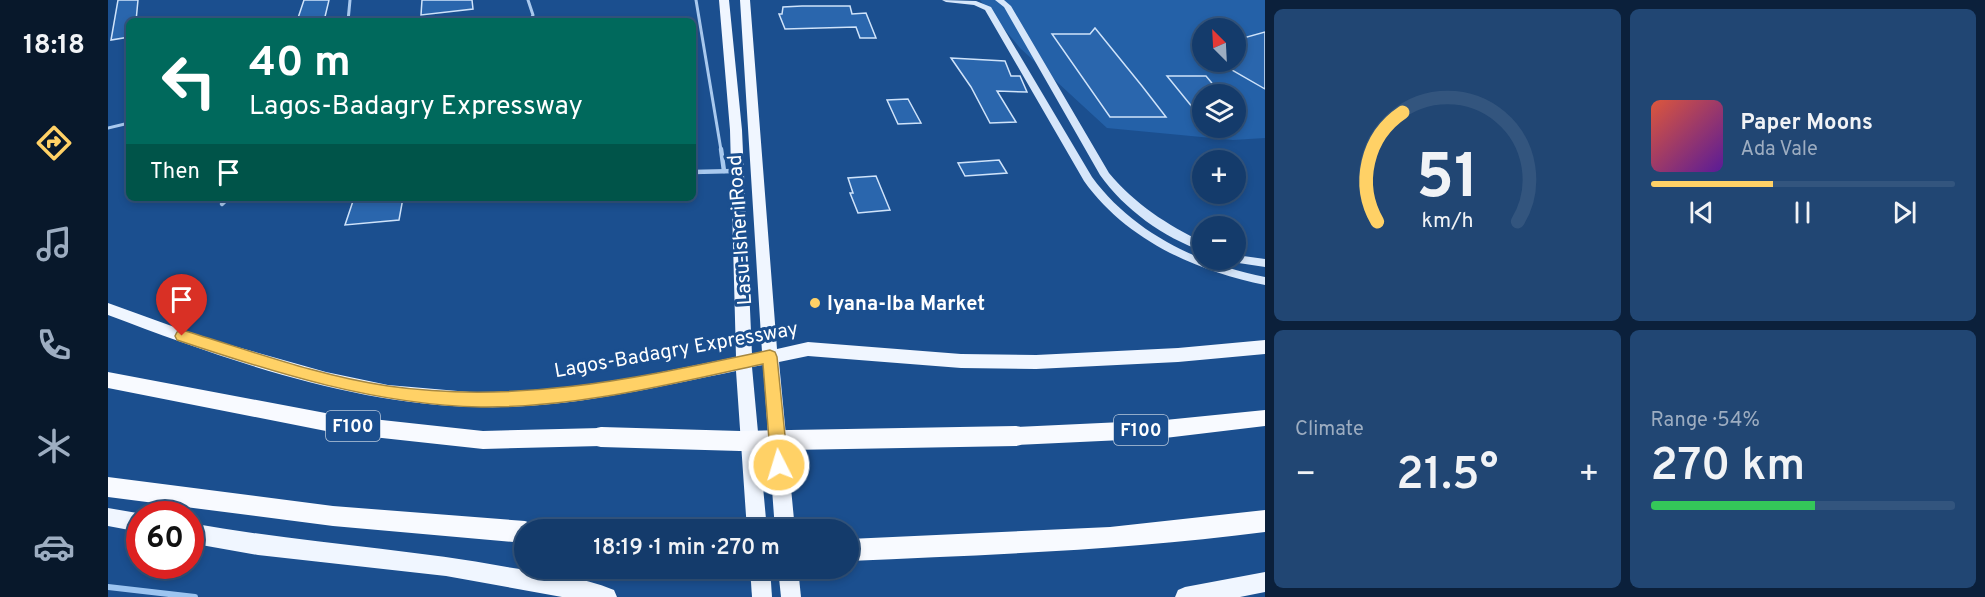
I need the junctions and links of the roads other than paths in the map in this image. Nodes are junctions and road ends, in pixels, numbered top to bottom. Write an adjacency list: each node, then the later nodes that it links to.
1 (350, 0): 8 (lane)
2 (528, 0): 9 (lane)
3 (696, 0): 12 (lane)
4 (724, 0): 12 (main road, Lasu-Isheri Road)
5 (745, 0): 22 (main road, Lasu-Isheri Road)
6 (946, 0): 19 (main road)
7 (999, 0): 16 (main road)
8 (348, 18)
9 (532, 18)
10 (126, 124): 11 (lane)
11 (108, 128)
12 (731, 171): 13 (lane); 23 (main road, Lasu-Isheri Road)
13 (696, 172)
14 (225, 201): 15 (lane)
15 (222, 204)
16 (1192, 241)
17 (1246, 260): 18 (main road)
18 (1265, 263)
19 (1265, 280)
20 (108, 309): 23 (main road, Lagos-Badagry Expressway)
21 (1265, 347): 22 (main road, Lagos-Badagry Expressway)
22 (770, 357): 23 (main road, Lagos-Badagry Expressway); 29 (main road, Lasu-Isheri Road)
23 (744, 363): 28 (main road, Lasu-Isheri Road)
24 (108, 380): 25 (highway, F100, bridge)
25 (1265, 418)
26 (108, 487): 32 (highway)
27 (108, 517): 30 (main road)
28 (756, 519)
29 (784, 519)
30 (126, 520)
31 (1265, 521): 34 (highway)
32 (514, 531)
33 (204, 535): 38 (main road)
34 (859, 550)
35 (761, 579): 39 (main road)
36 (789, 579): 40 (main road)
37 (1265, 582): 41 (main road)
38 (607, 597)
39 (762, 597)
40 (791, 597)
41 (1185, 597)

